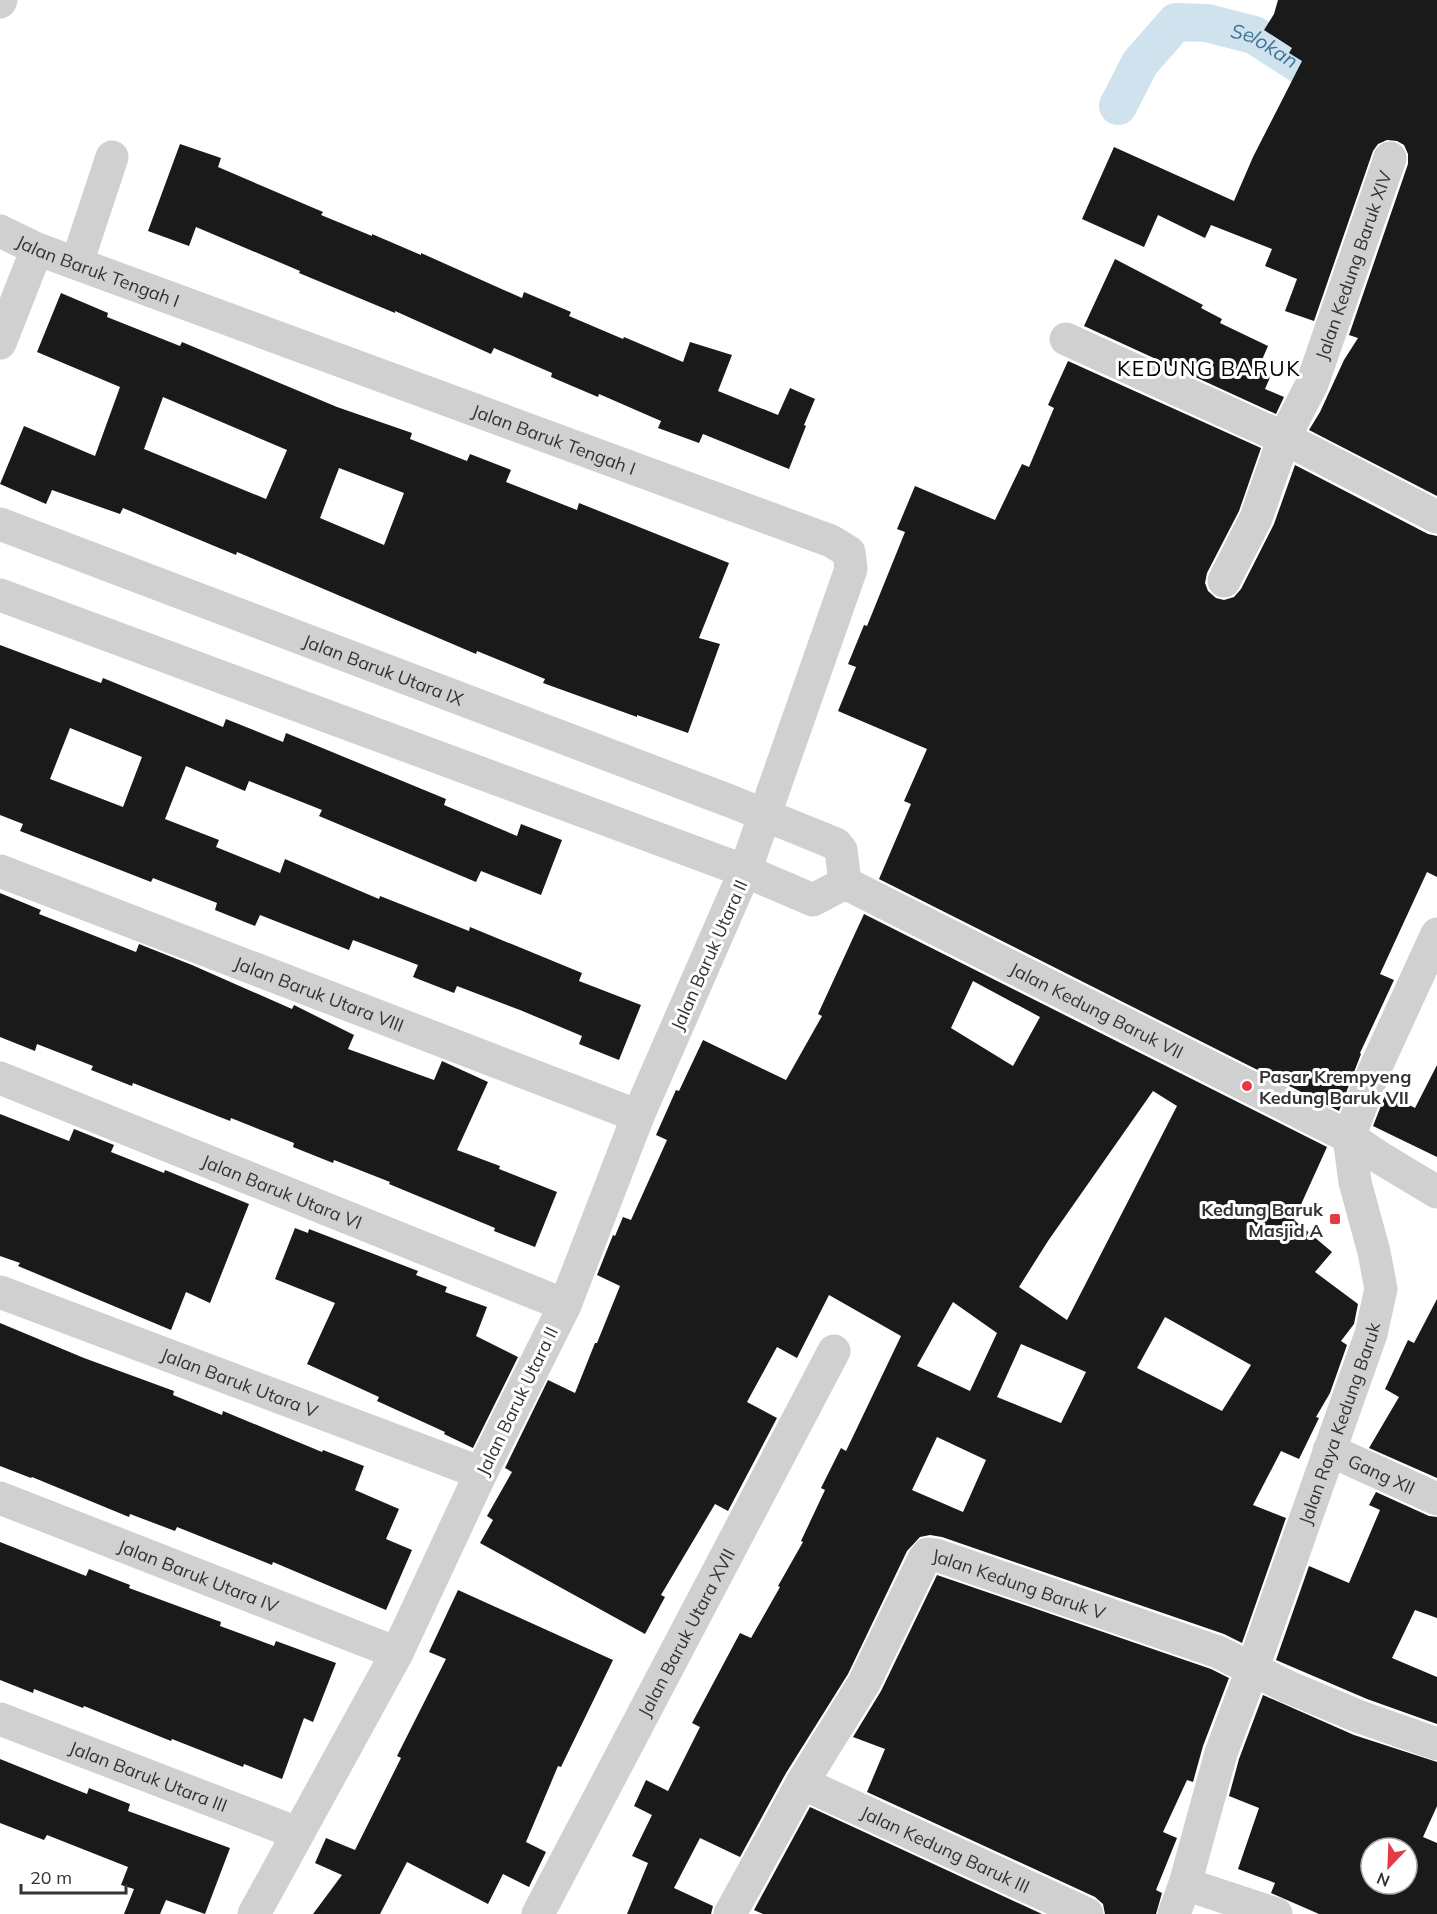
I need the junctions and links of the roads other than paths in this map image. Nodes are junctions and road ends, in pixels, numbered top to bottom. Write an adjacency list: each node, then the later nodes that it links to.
1 (112, 157): 5 (street)
2 (1390, 158): 8 (street, Jalan Kedung Baruk XIV)
3 (0, 231): 4 (street, Jalan Baruk Tengah I)
4 (37, 249): 5 (street, Jalan Baruk Tengah I); 7 (street)
5 (77, 263): 13 (street, Jalan Baruk Tengah I)
6 (1066, 339): 8 (street)
7 (0, 343)
8 (1284, 438): 9 (street); 11 (street, Jalan Kedung Baruk XIV)
9 (1437, 517)
10 (0, 524): 13 (street, Jalan Baruk Utara IX)
11 (1224, 581)
12 (0, 595): 15 (street)
13 (766, 815): 15 (street, Jalan Baruk Utara II); 16 (street)
14 (0, 871): 19 (street, Jalan Baruk Utara VIII)
15 (745, 871): 16 (street); 19 (street, Jalan Baruk Utara II)
16 (845, 883): 20 (street, Jalan Kedung Baruk VII)
17 (1437, 934): 20 (street, Jalan Raya Kedung Baruk)
18 (0, 1078): 23 (street, Jalan Baruk Utara VI)
19 (638, 1116): 23 (street, Jalan Baruk Utara II)
20 (1349, 1137): 21 (street); 25 (street, Jalan Raya Kedung Baruk)
21 (1437, 1192)
22 (0, 1292): 26 (street, Jalan Baruk Utara V)
23 (565, 1305): 26 (street, Jalan Baruk Utara II)
24 (834, 1351): 37 (street, Jalan Baruk Utara XVII)
25 (1329, 1450): 28 (street, Gang XII); 30 (street, Jalan Raya Kedung Baruk)
26 (481, 1473): 29 (street, Jalan Baruk Utara II)
27 (0, 1498): 29 (street, Jalan Baruk Utara IV)
28 (1437, 1499)
29 (397, 1653): 34 (street, Jalan Baruk Utara II)
30 (1252, 1670): 32 (street); 33 (street, Jalan Kedung Baruk V); 35 (street, Jalan Raya Kedung Baruk)
31 (0, 1719): 34 (street, Jalan Baruk Utara III)
32 (1437, 1744)
33 (802, 1783): 38 (street); 39 (street, Jalan Kedung Baruk III)
34 (297, 1833): 36 (street, Jalan Baruk Utara II)
35 (1180, 1899): 40 (street)
36 (254, 1914)
37 (538, 1914)
38 (730, 1914)
39 (1087, 1914)
40 (1276, 1914)

